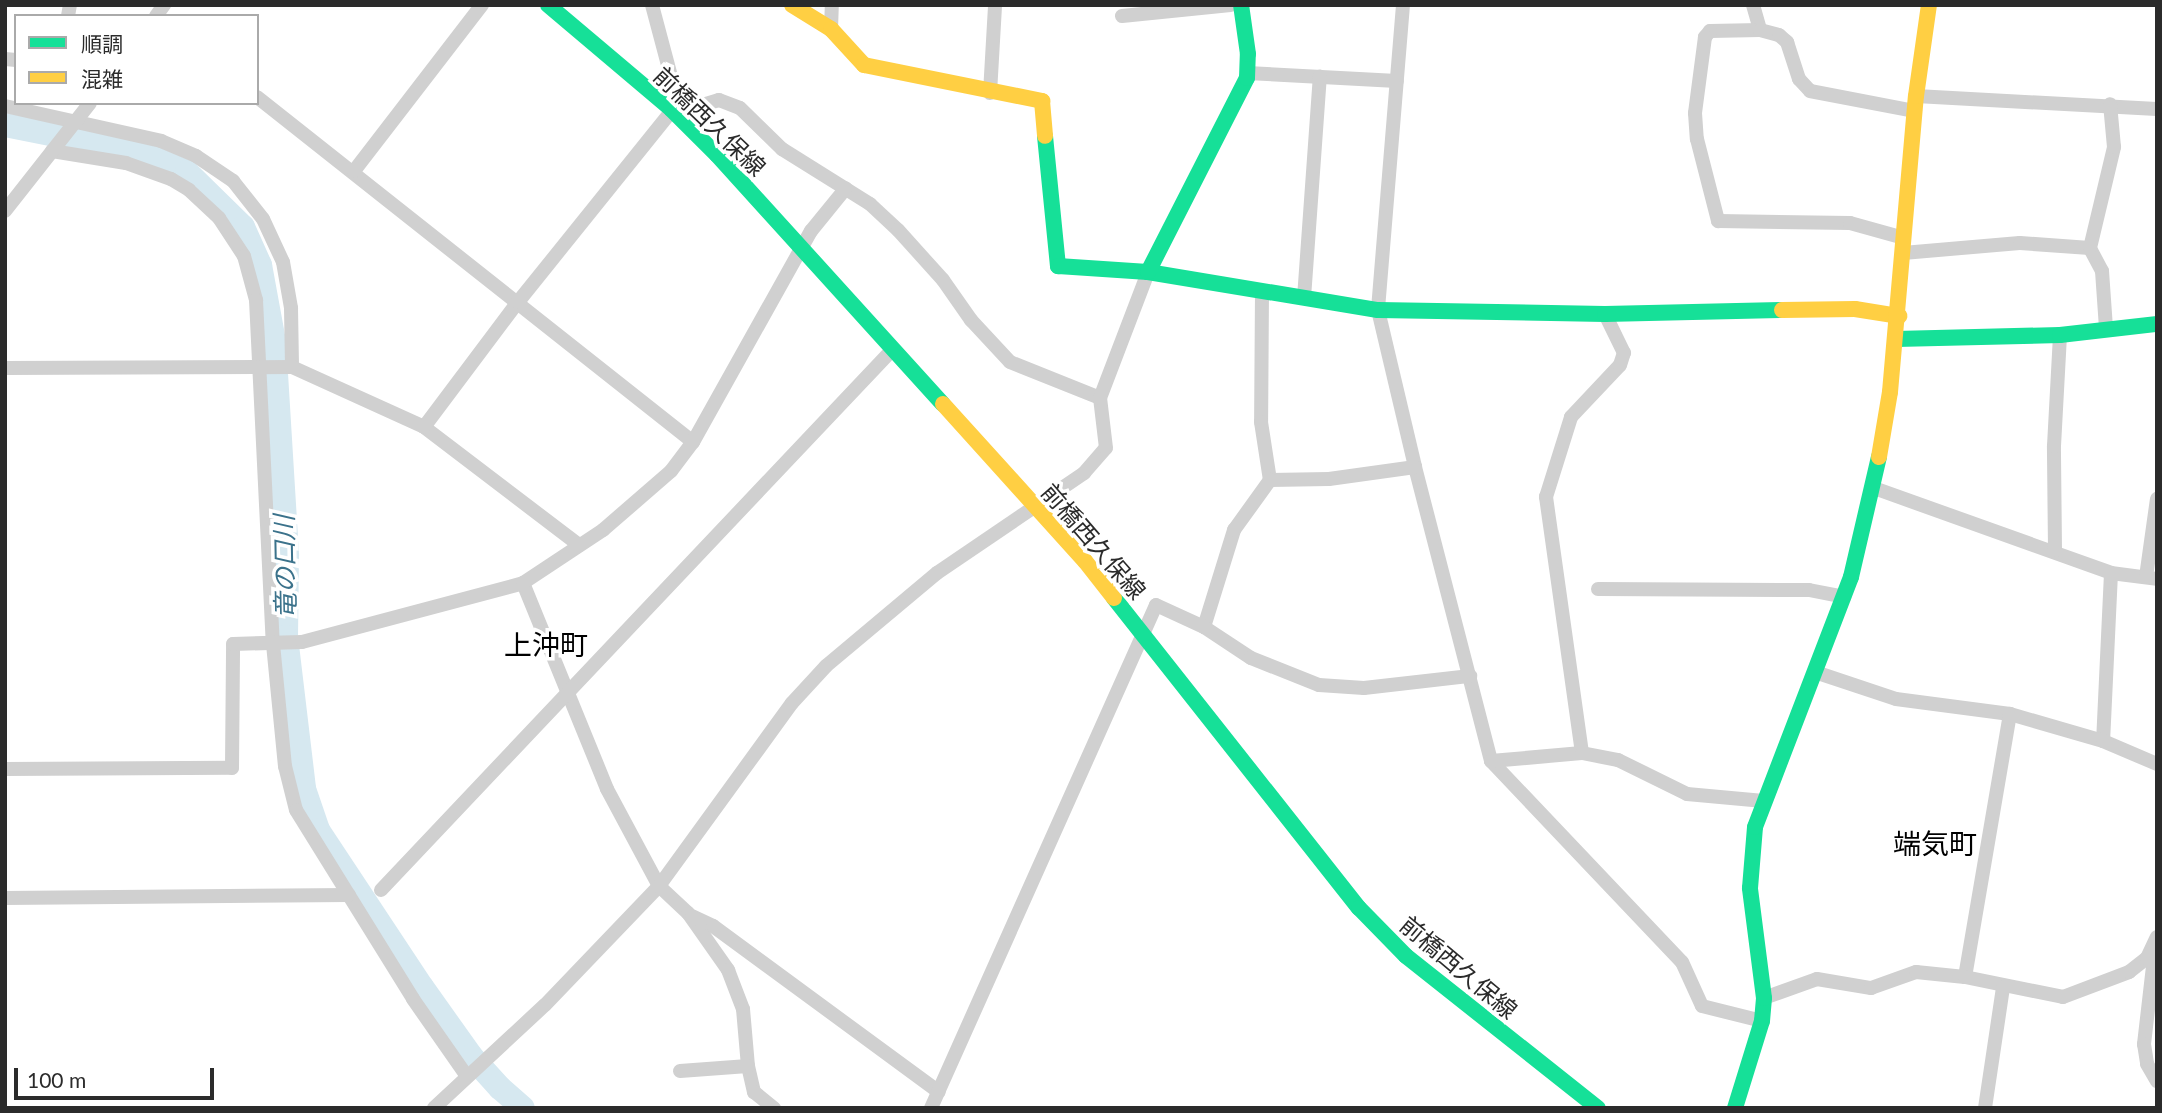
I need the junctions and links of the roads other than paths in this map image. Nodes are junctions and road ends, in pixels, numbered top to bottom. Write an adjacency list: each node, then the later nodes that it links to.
1 (482, 5): 29 (street)
2 (548, 5): 24 (street, 前橋西久保線)
3 (652, 5): 24 (street)
4 (792, 5): 13 (street)
5 (832, 5): 13 (street)
6 (995, 5): 18 (street)
7 (1230, 5): 12 (street)
8 (1241, 5): 15 (street)
9 (1403, 5): 17 (street)
10 (1753, 5): 14 (street)
11 (1929, 5): 20 (street)
12 (1122, 16)
13 (831, 29): 18 (street)
14 (1760, 30): 20 (street); 32 (street)
15 (1247, 73): 16 (street); 35 (street)
16 (1320, 77): 17 (street); 37 (street)
17 (1397, 82): 39 (street)
18 (990, 93): 35 (street)
19 (259, 99): 29 (street)
20 (1916, 103): 21 (street); 32 (street)
21 (2110, 104): 26 (street); 33 (street)
22 (89, 105): 27 (street)
23 (5, 106): 25 (street)
24 (675, 106): 30 (street); 34 (street, 前橋西久保線); 38 (street)
25 (49, 109): 27 (street)
26 (2157, 109)
27 (76, 122): 28 (street); 48 (street)
28 (54, 149): 31 (street); 47 (street)
29 (354, 171): 38 (street)
30 (846, 188): 34 (street); 50 (street)
31 (5, 211)
32 (1903, 245): 33 (street); 41 (street)
33 (2090, 248): 43 (street)
34 (801, 250): 46 (street, 前橋西久保線); 52 (street)
35 (1148, 272): 36 (street); 50 (street)
36 (1262, 292): 37 (street); 54 (street)
37 (1304, 298): 39 (street)
38 (518, 302): 51 (street); 52 (street)
39 (1378, 310): 40 (street); 53 (street)
40 (1605, 314): 41 (street); 73 (street)
41 (1899, 316): 45 (street)
42 (2157, 324): 43 (street)
43 (2106, 328): 44 (street)
44 (2060, 335): 45 (street); 59 (street)
45 (1896, 339): 55 (street)
46 (892, 350): 57 (street, 前橋西久保線); 70 (street)
47 (260, 367): 48 (street); 49 (street); 67 (street)
48 (291, 367): 51 (street)
49 (5, 368)
50 (1100, 398): 57 (street)
51 (424, 427): 58 (street)
52 (693, 442): 58 (street)
53 (1415, 467): 54 (street); 69 (street)
54 (1270, 480): 65 (street)
55 (1874, 488): 59 (street); 64 (street)
56 (2157, 499): 61 (street)
57 (1034, 505): 66 (street, 前橋西久保線); 78 (street)
58 (579, 545): 62 (street)
59 (2055, 550): 60 (street)
60 (2111, 573): 61 (street); 72 (street)
61 (2152, 578)
62 (523, 583): 67 (street); 70 (street)
63 (1598, 589): 64 (street)
64 (1844, 597): 68 (street)
65 (1204, 627): 66 (street); 69 (street)
66 (1142, 633): 92 (street); 96 (street, 前橋西久保線)
67 (275, 644): 76 (street); 80 (street)
68 (1815, 672): 71 (street); 77 (street)
69 (1470, 676): 74 (street)
70 (568, 692): 78 (street); 79 (street)
71 (2010, 714): 72 (street); 84 (street)
72 (2103, 741): 75 (street)
73 (1582, 753): 74 (street); 77 (street)
74 (1491, 761): 87 (street)
75 (2157, 764)
76 (5, 769)
77 (1764, 802): 86 (street)
78 (659, 886): 82 (street); 90 (street)
79 (382, 890)
80 (349, 895): 81 (street); 90 (street)
81 (5, 898)
82 (688, 913): 88 (street); 92 (street)
83 (2157, 937): 85 (street); 91 (street)
84 (1965, 977): 85 (street); 86 (street)
85 (2003, 987): 98 (street)
86 (1764, 998): 87 (street)
87 (1762, 1021): 97 (street)
88 (748, 1066): 89 (street); 94 (street)
89 (680, 1071)
90 (466, 1075): 93 (street)
91 (2157, 1081)
92 (939, 1092): 95 (street)
93 (433, 1108)
94 (774, 1108)
95 (931, 1108)
96 (1598, 1108)
97 (1735, 1108)
98 (1985, 1108)

